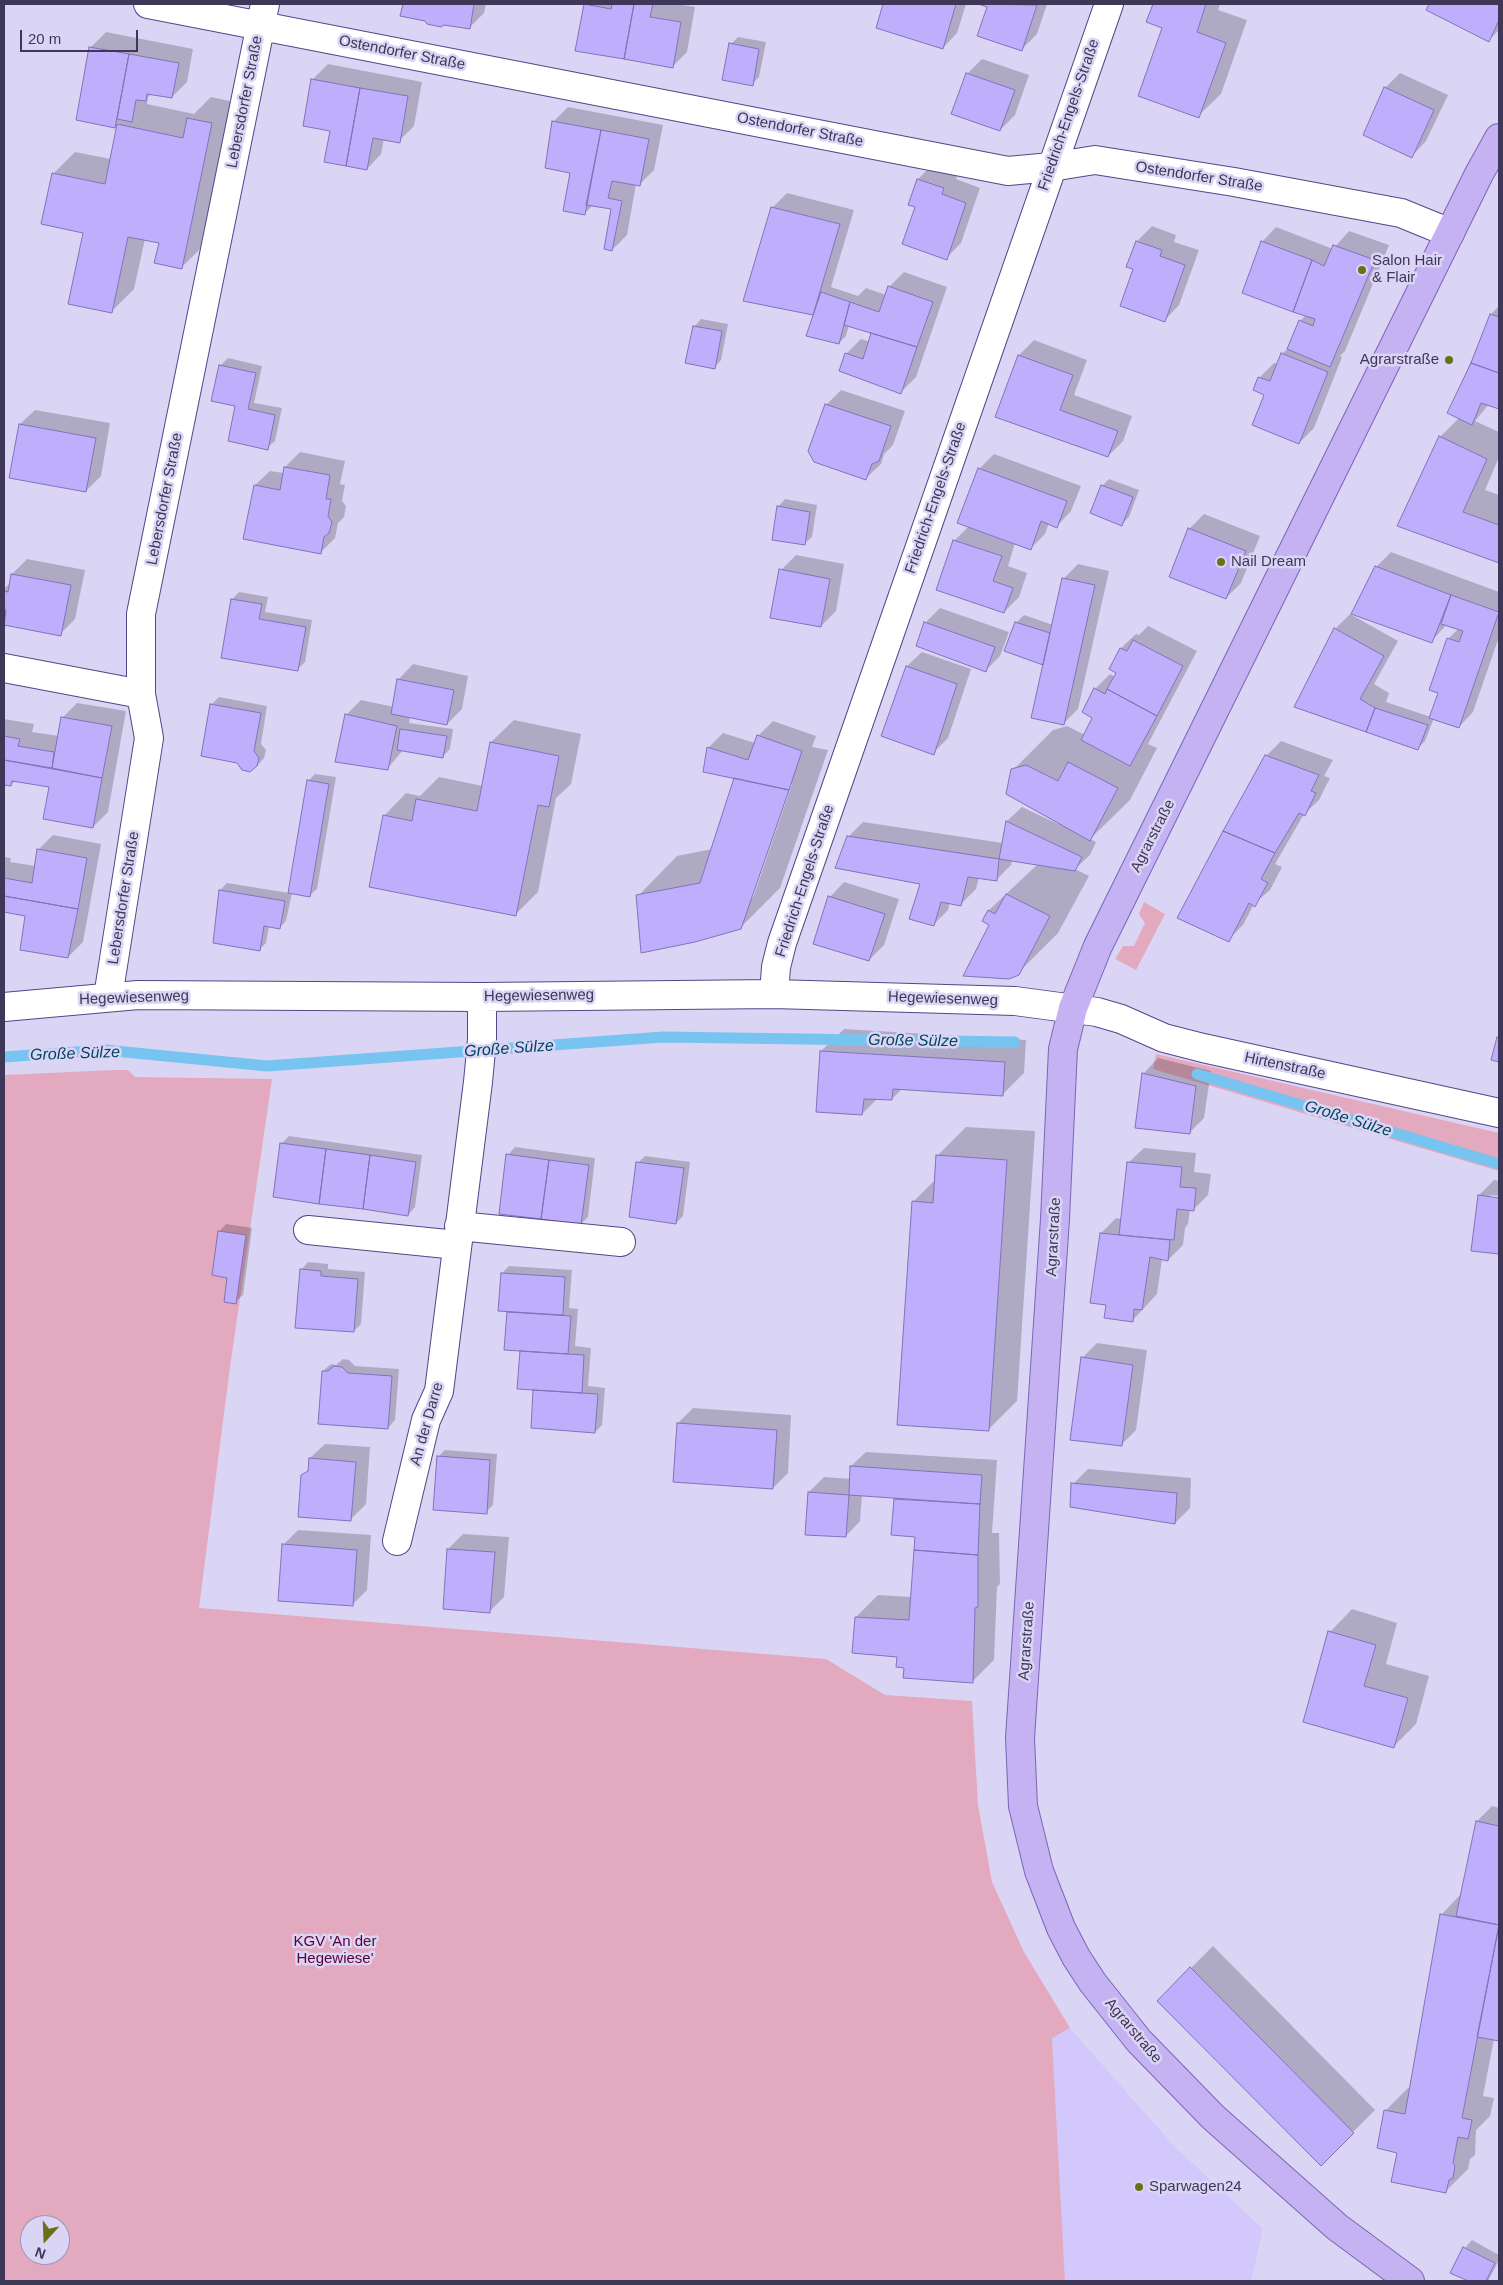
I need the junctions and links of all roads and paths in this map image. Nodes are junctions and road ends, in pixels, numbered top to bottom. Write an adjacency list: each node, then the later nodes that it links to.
1 (148, 4): 3 (street, Ostendorfer Straße)
2 (1109, 4): 5 (street, Friedrich-Engels-Straße)
3 (263, 15): 5 (street, Ostendorfer Straße); 8 (street, Lebersdorfer Straße)
4 (1499, 138): 6 (main road, Agrarstraße)
5 (1051, 167): 6 (street, Ostendorfer Straße); 9 (street, Friedrich-Engels-Straße)
6 (1450, 233): 13 (main road, Agrarstraße)
7 (4, 668): 8 (street)
8 (141, 694): 10 (street, Lebersdorfer Straße)
9 (774, 994): 11 (street, Hegewiesenweg); 13 (street, Hegewiesenweg)
10 (108, 997): 11 (street, Hegewiesenweg); 12 (street, Hegewiesenweg)
11 (482, 997): 16 (street, An der Darre)
12 (4, 1007)
13 (1073, 1008): 14 (street, Hirtenstraße); 19 (main road, Agrarstraße)
14 (1499, 1112)
15 (308, 1230): 16 (street)
16 (458, 1235): 17 (street); 18 (street, An der Darre)
17 (621, 1242)
18 (397, 1542)
19 (1410, 2281)

